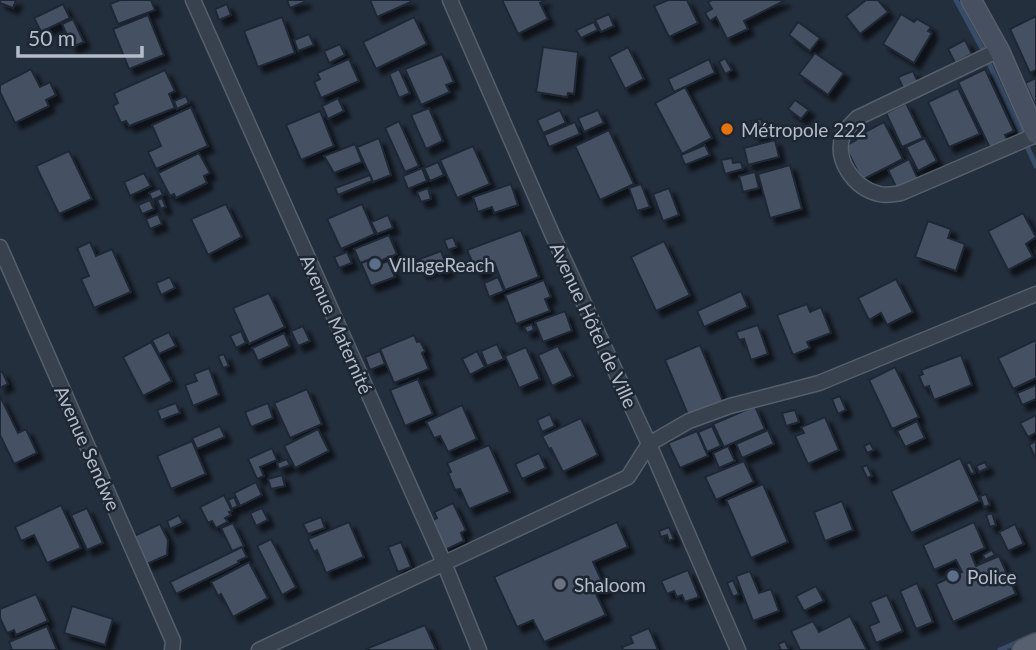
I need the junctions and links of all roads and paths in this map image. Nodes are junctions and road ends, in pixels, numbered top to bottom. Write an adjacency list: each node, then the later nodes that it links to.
1 (193, 0): 9 (street, Avenue Maternité)
2 (450, 0): 8 (street, Avenue Hôtel de Ville)
3 (971, 0): 4 (street)
4 (999, 50): 5 (street); 5 (street)
5 (1036, 135)
6 (0, 247): 11 (street, Avenue Sendwe)
7 (1036, 294): 8 (street)
8 (649, 444): 9 (street); 14 (street, Avenue Hôtel de Ville)
9 (444, 563): 12 (street); 13 (street, Avenue Maternité)
10 (1036, 644): 15 (main road)
11 (177, 647)
12 (259, 650)
13 (479, 650)
14 (738, 650)
15 (1023, 650)

